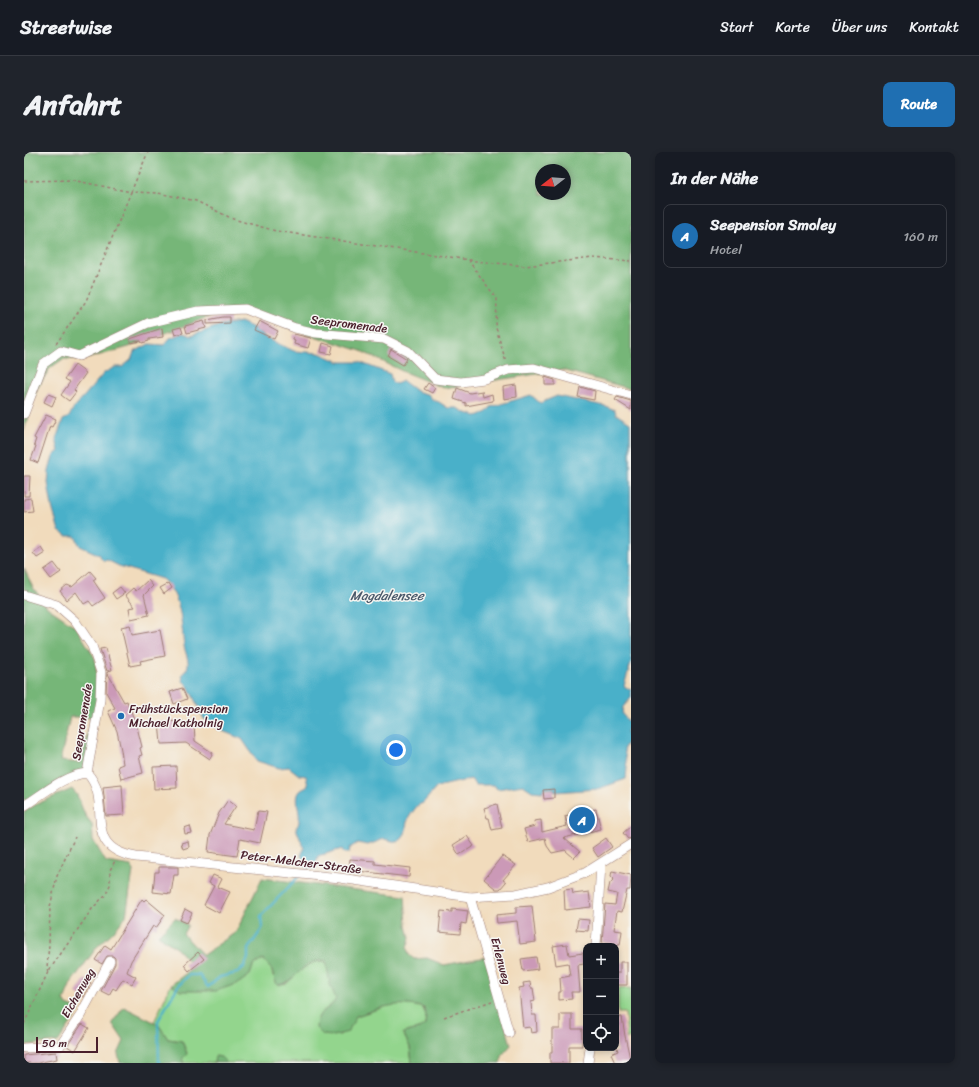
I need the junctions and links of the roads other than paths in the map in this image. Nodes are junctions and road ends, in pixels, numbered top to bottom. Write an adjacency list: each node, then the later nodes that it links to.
1 (631, 395): 2 (street, Seepromenade)
2 (24, 414)
3 (24, 595): 4 (street, Seepromenade)
4 (87, 773): 5 (street); 8 (street, Peter-Melcher-Straße)
5 (24, 806)
6 (631, 844): 7 (street, Peter-Melcher-Straße)
7 (601, 864): 8 (street, Peter-Melcher-Straße); 9 (street)
8 (470, 897): 11 (street, Erlenweg)
9 (596, 943)
10 (110, 961): 12 (street, Eichenweg)
11 (509, 1032)
12 (24, 1048)
13 (590, 1051): 15 (street)
14 (590, 1051): 16 (street)
15 (588, 1063)
16 (595, 1063)

